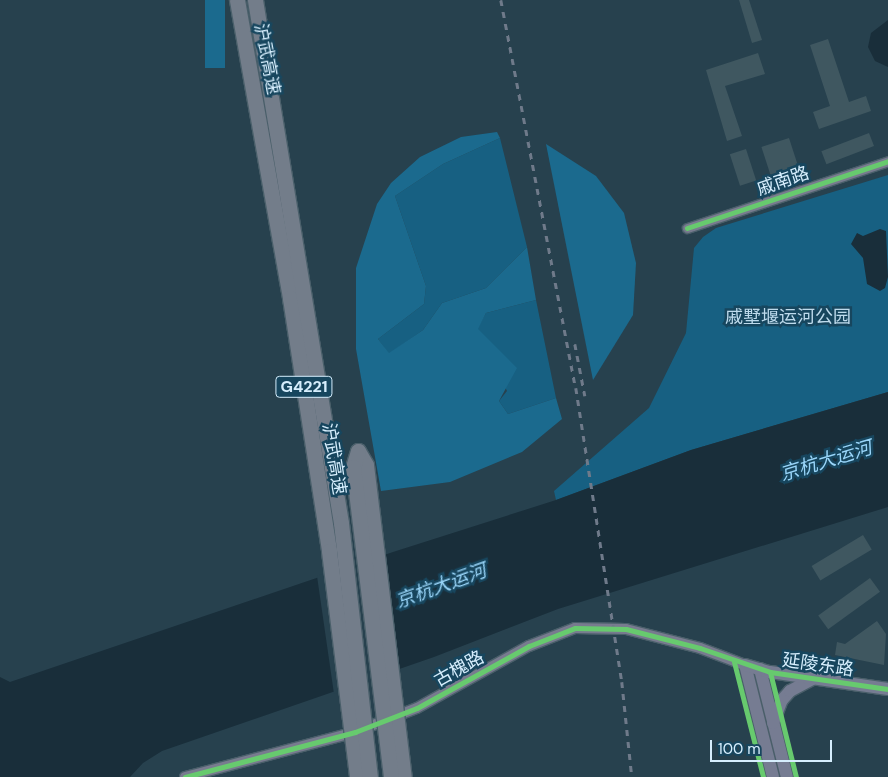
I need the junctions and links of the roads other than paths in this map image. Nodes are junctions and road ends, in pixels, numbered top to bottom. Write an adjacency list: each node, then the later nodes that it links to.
1 (237, 0): 11 (highway, 沪武高速 / G4221, bridge)
2 (255, 0): 12 (highway, 沪武高速 / G4221, bridge)
3 (888, 161): 4 (street, 戚南路)
4 (687, 228)
5 (745, 665): 6 (main road, 延陵东路); 10 (street, 古槐路); 15 (main road)
6 (760, 669): 7 (main road, 延陵东路); 9 (main road)
7 (816, 678): 8 (main road, 延陵东路); 9 (main road)
8 (888, 689)
9 (773, 723): 16 (main road)
10 (185, 777)
11 (356, 777)
12 (370, 777)
13 (391, 777): 14 (highway, 沪武高速, bridge)
14 (404, 777)
15 (773, 777)
16 (787, 777)

